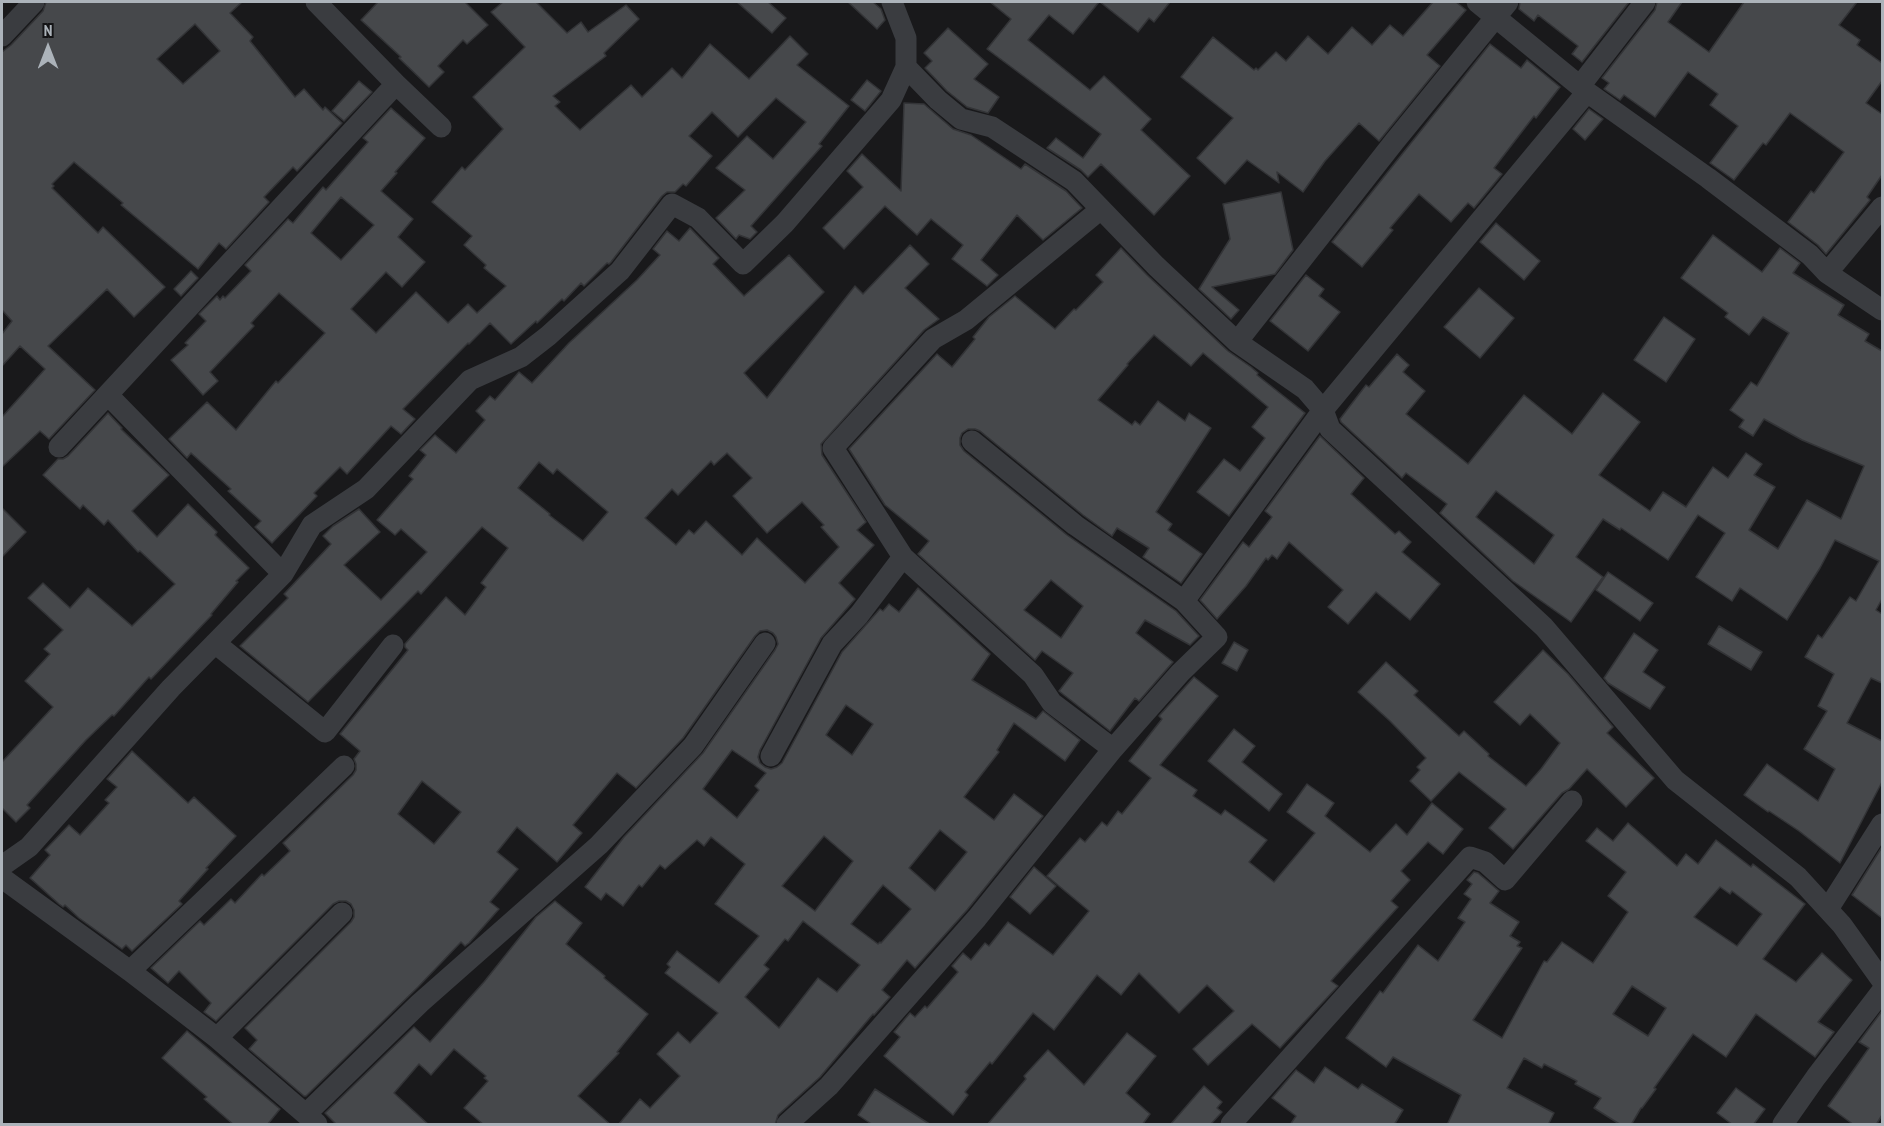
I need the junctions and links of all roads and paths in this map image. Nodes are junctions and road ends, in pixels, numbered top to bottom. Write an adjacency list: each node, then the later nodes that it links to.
1 (34, 2): 7 (street)
2 (316, 2): 9 (street)
3 (892, 2): 8 (street)
4 (1477, 2): 6 (street)
5 (1645, 2): 10 (street)
6 (1502, 10): 10 (street); 16 (street)
7 (2, 36)
8 (906, 68): 13 (street); 22 (street)
9 (396, 84): 11 (street); 17 (street)
10 (1583, 89): 14 (street); 18 (street)
11 (441, 127)
12 (1882, 207): 14 (street)
13 (1101, 209): 16 (street); 21 (street)
14 (1827, 273): 15 (street)
15 (1882, 310)
16 (1237, 342): 18 (street)
17 (108, 394): 20 (street); 22 (street)
18 (1323, 410): 23 (street); 34 (street)
19 (972, 441): 23 (street)
20 (59, 447)
21 (903, 557): 27 (street); 28 (street)
22 (283, 574): 24 (street)
23 (1184, 602): 27 (street)
24 (215, 643): 26 (street); 32 (street)
25 (765, 643): 40 (street)
26 (393, 645)
27 (1113, 749): 41 (street)
28 (771, 756)
29 (344, 766): 36 (street)
30 (1572, 801): 42 (street)
31 (1882, 824): 34 (street)
32 (2, 866)
33 (2, 878): 36 (street)
34 (1828, 909): 37 (street)
35 (342, 913): 39 (street)
36 (130, 971): 39 (street)
37 (1882, 981)
38 (1882, 991): 43 (street)
39 (217, 1038): 40 (street)
40 (311, 1119)
41 (787, 1125)
42 (1231, 1125)
43 (1783, 1125)

